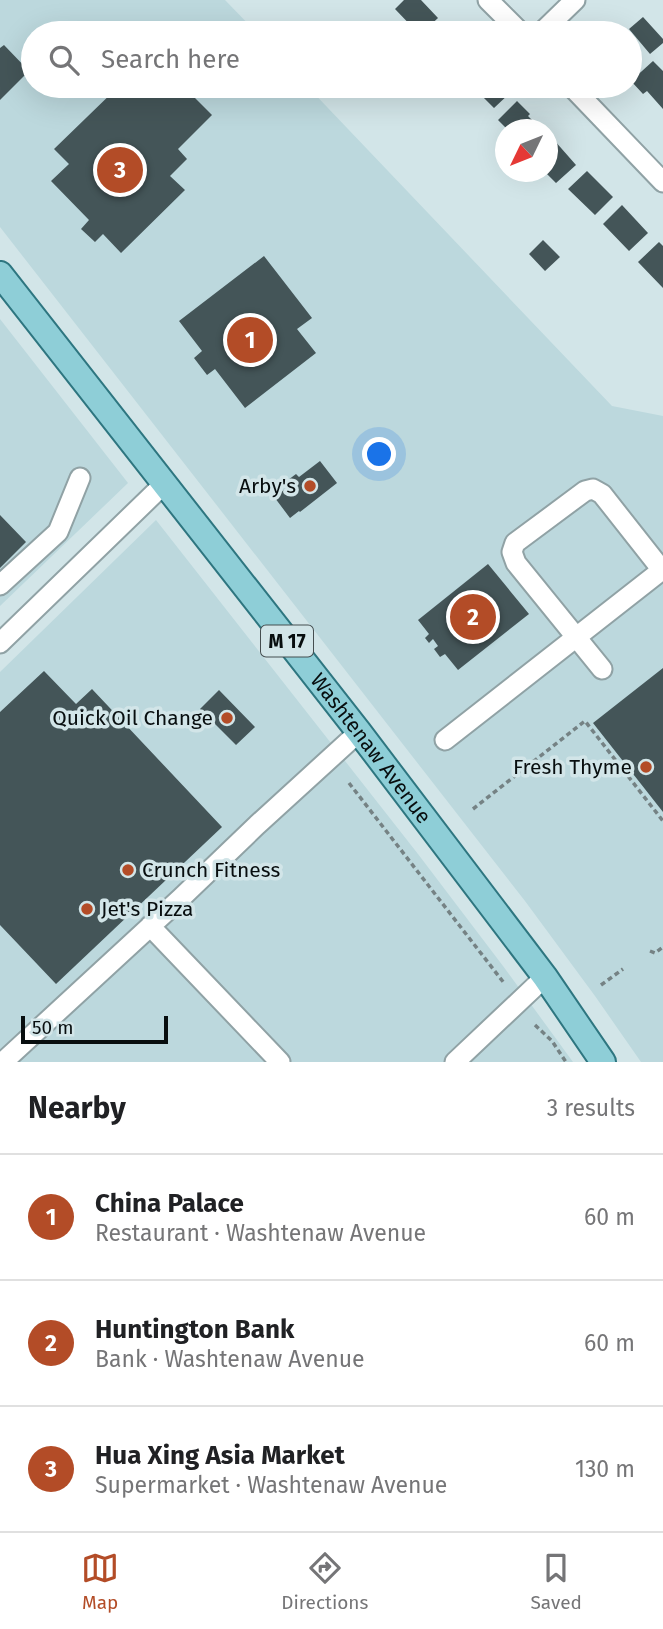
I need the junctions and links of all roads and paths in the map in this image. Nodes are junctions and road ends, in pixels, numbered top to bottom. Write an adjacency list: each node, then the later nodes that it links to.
1 (488, 0): 3 (street)
2 (575, 0): 4 (street)
3 (508, 21)
4 (553, 21)
5 (582, 98): 6 (street)
6 (663, 182)
7 (0, 274): 9 (main road, Washtenaw Avenue / M 17)
8 (80, 478): 11 (street)
9 (164, 484): 13 (street); 15 (main road, Washtenaw Avenue / M 17)
10 (662, 571): 12 (street); 12 (street)
11 (0, 585)
12 (576, 638): 14 (street); 16 (street)
13 (0, 643)
14 (602, 669)
15 (359, 732): 20 (street); 24 (main road, Washtenaw Avenue / M 17)
16 (445, 740)
17 (349, 783): 25 (path)
18 (473, 809): 19 (path)
19 (663, 821)
20 (150, 926): 28 (street); 29 (street)
21 (663, 947): 22 (path)
22 (650, 951)
23 (623, 969): 26 (path)
24 (545, 977): 30 (street); 32 (main road, Washtenaw Avenue / M 17)
25 (504, 982)
26 (601, 985)
27 (535, 1025): 31 (path)
28 (4, 1062)
29 (279, 1062)
30 (455, 1062)
31 (566, 1062)
32 (603, 1062)

